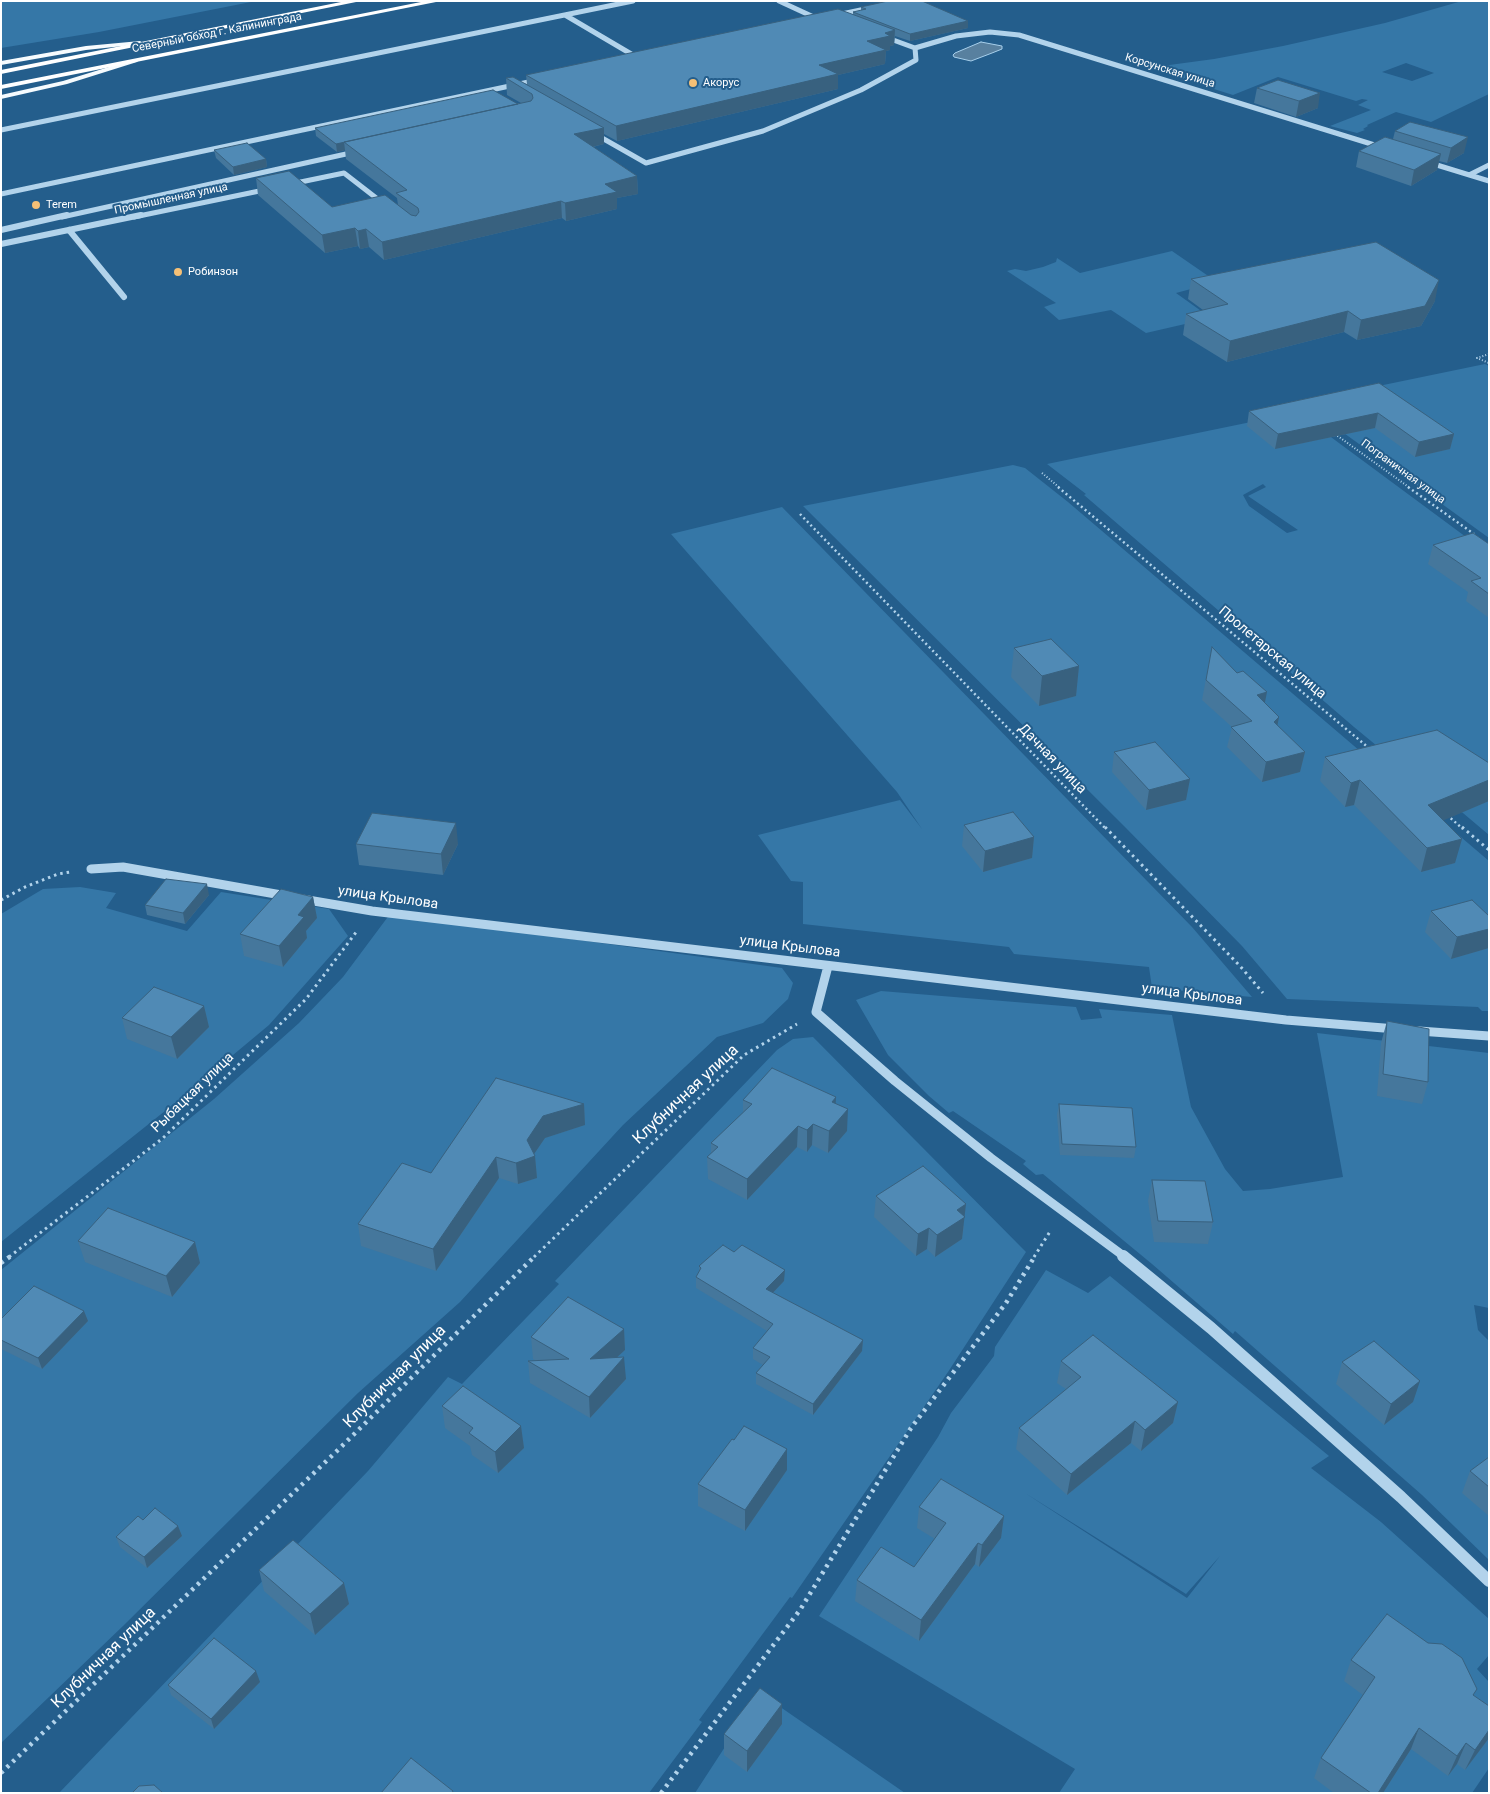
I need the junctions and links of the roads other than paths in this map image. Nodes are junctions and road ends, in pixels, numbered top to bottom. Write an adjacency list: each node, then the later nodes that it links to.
1 (358, 1): 12 (highway, Северный обход г. Калининграда)
2 (438, 1): 17 (highway, Северный обход г. Калининграда)
3 (633, 1): 6 (street)
4 (779, 1): 8 (street)
5 (881, 6): 9 (street)
6 (565, 15): 15 (street); 28 (street)
7 (825, 18): 8 (street)
8 (818, 19): 10 (street)
9 (841, 20)
10 (808, 22)
11 (875, 33): 13 (street)
12 (140, 43): 18 (main road); 19 (highway, Северный обход г. Калининграда)
13 (915, 48): 27 (street); 30 (street, Корсунская улица)
14 (648, 56): 15 (street)
15 (638, 58): 16 (street)
16 (628, 60)
17 (135, 61): 22 (highway, Северный обход г. Калининграда); 26 (main road)
18 (1, 63)
19 (1, 72)
20 (541, 79): 21 (street)
21 (512, 86): 23 (street); 24 (street)
22 (1, 87)
23 (492, 90): 25 (street); 37 (street)
24 (520, 90)
25 (499, 95)
26 (1, 97)
27 (587, 129)
28 (1, 130)
29 (366, 150): 39 (street)
30 (1391, 150)
31 (1418, 159): 33 (street)
32 (1489, 165): 33 (street)
33 (1469, 175): 34 (street)
34 (1489, 181)
35 (287, 185): 38 (street)
36 (278, 187): 40 (street, Промышленная улица)
37 (1, 194)
38 (387, 206)
39 (1, 230)
40 (69, 230): 41 (street, Промышленная улица); 42 (street)
41 (1, 244)
42 (124, 297)
43 (91, 869): 44 (street, улица Крылова)
44 (828, 966): 45 (street, улица Крылова); 46 (street)
45 (1489, 1036)
46 (1489, 1581)

